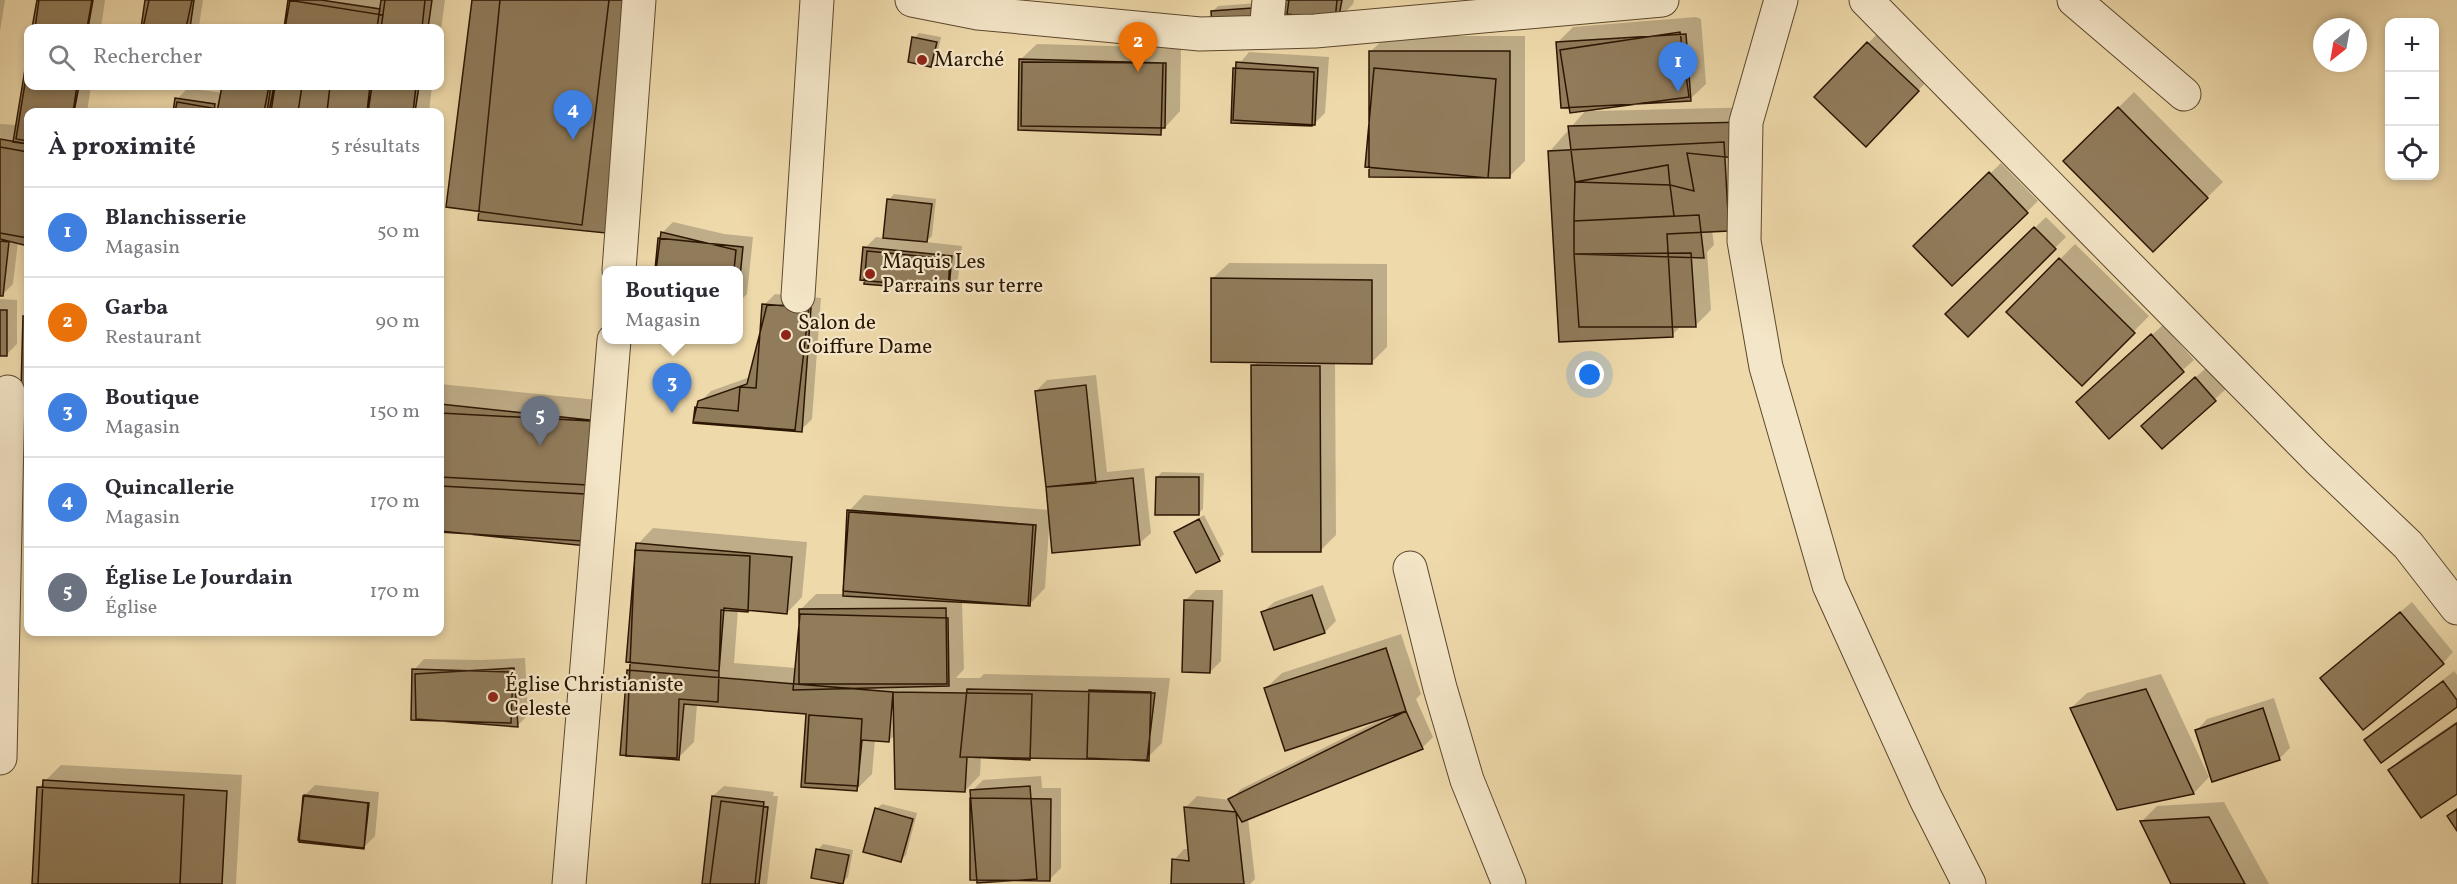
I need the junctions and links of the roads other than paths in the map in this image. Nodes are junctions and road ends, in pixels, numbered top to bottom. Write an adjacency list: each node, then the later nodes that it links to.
1 (639, 0): 10 (street)
2 (817, 0): 11 (street)
3 (912, 0): 8 (street)
4 (1662, 0): 8 (street)
5 (1781, 0): 19 (street)
6 (1866, 0): 15 (street)
7 (2073, 0): 9 (street)
8 (1268, 16)
9 (2184, 94)
10 (619, 266)
11 (798, 296)
12 (614, 344): 17 (street)
13 (8, 392): 16 (street)
14 (1410, 568): 18 (street)
15 (2457, 608)
16 (0, 758)
17 (569, 884)
18 (1509, 884)
19 (1969, 884)

